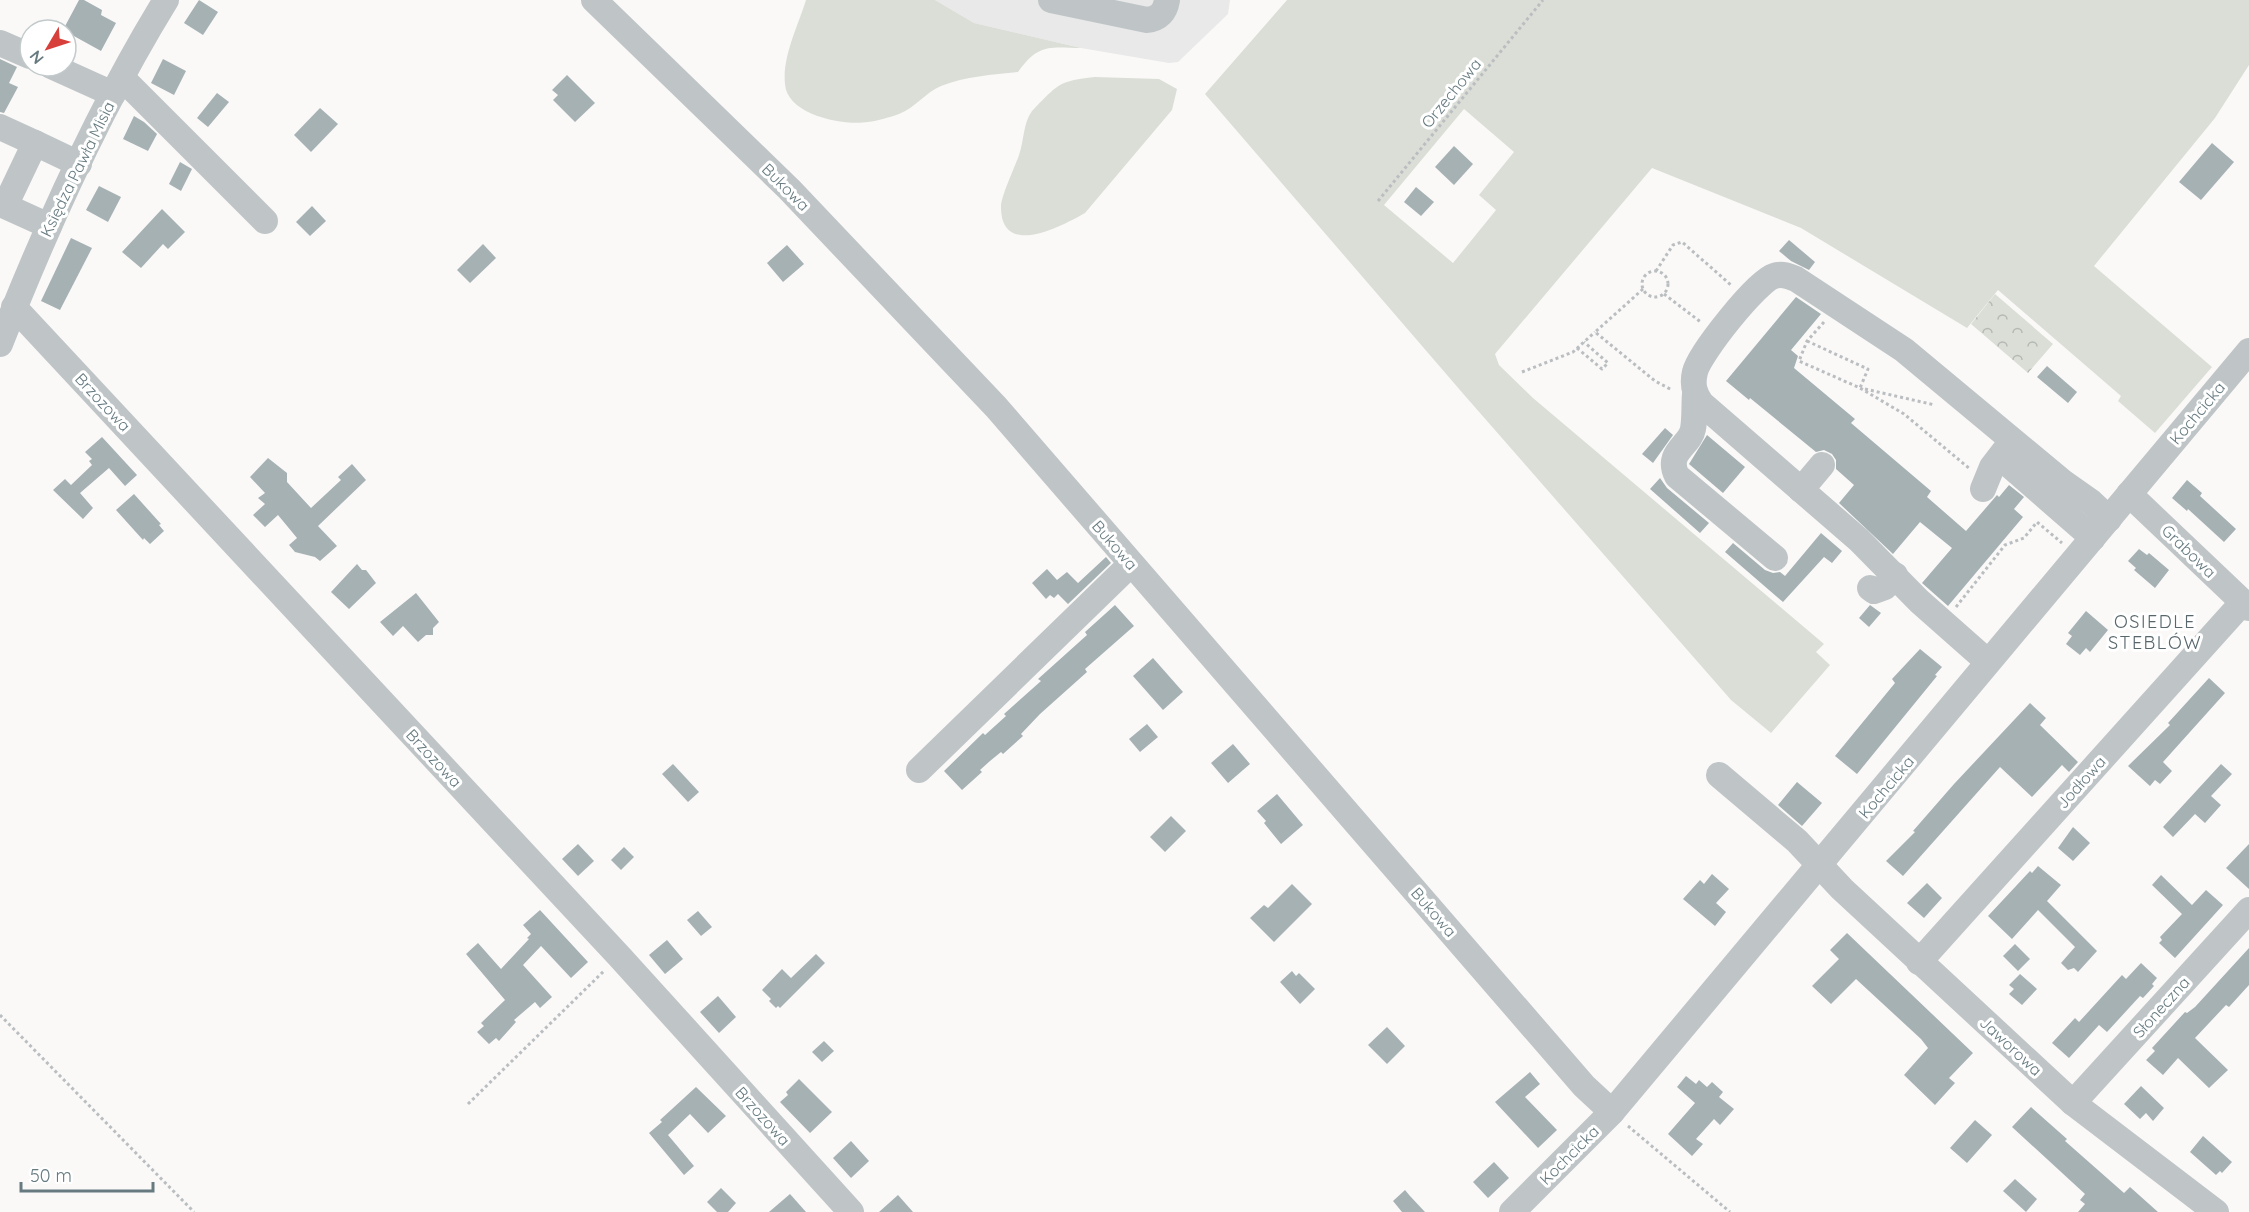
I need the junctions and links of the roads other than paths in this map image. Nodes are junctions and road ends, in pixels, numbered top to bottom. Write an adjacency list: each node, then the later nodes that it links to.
1 (166, 0): 8 (street, Księdza Pawła Misia)
2 (594, 0): 27 (street, Bukowa)
3 (1051, 0): 4 (street)
4 (1167, 0)
5 (0, 43): 6 (street)
6 (18, 51)
7 (78, 74): 8 (street)
8 (117, 86): 11 (street, Księdza Pawła Misia); 12 (street)
9 (0, 127): 10 (street)
10 (35, 143): 11 (street); 13 (street)
11 (79, 164): 13 (street, Księdza Pawła Misia)
12 (264, 220)
13 (49, 226): 14 (street, Księdza Pawła Misia)
14 (14, 307): 15 (street, Księdza Pawła Misia); 39 (street, Brzozowa)
15 (0, 344)
16 (2249, 351): 24 (street, Kochcicka)
17 (1694, 394): 18 (street); 19 (street); 20 (street)
18 (1717, 419): 19 (street); 23 (street)
19 (1693, 431): 26 (street)
20 (2007, 448): 22 (street); 25 (street)
21 (1822, 465): 23 (street)
22 (1984, 485)
23 (1801, 490): 28 (street)
24 (2128, 495): 25 (street, Kochcicka); 30 (street, Grabowa)
25 (2093, 538): 31 (street, Kochcicka)
26 (1775, 558)
27 (1131, 564): 32 (street); 38 (street, Bukowa)
28 (1895, 575): 29 (street); 31 (street)
29 (1870, 588)
30 (2246, 605): 36 (street, Jodłowa)
31 (1988, 662): 34 (street, Kochcicka)
32 (919, 770)
33 (1719, 775): 34 (street, Jaworowa)
34 (1820, 866): 36 (street, Jaworowa); 38 (street, Kochcicka)
35 (2249, 910): 37 (street, Słoneczna)
36 (1919, 962): 37 (street, Jaworowa)
37 (2073, 1103): 41 (street, Jaworowa)
38 (1612, 1112): 40 (street, Kochcicka)
39 (851, 1212)
40 (1512, 1212)
41 (2216, 1212)

